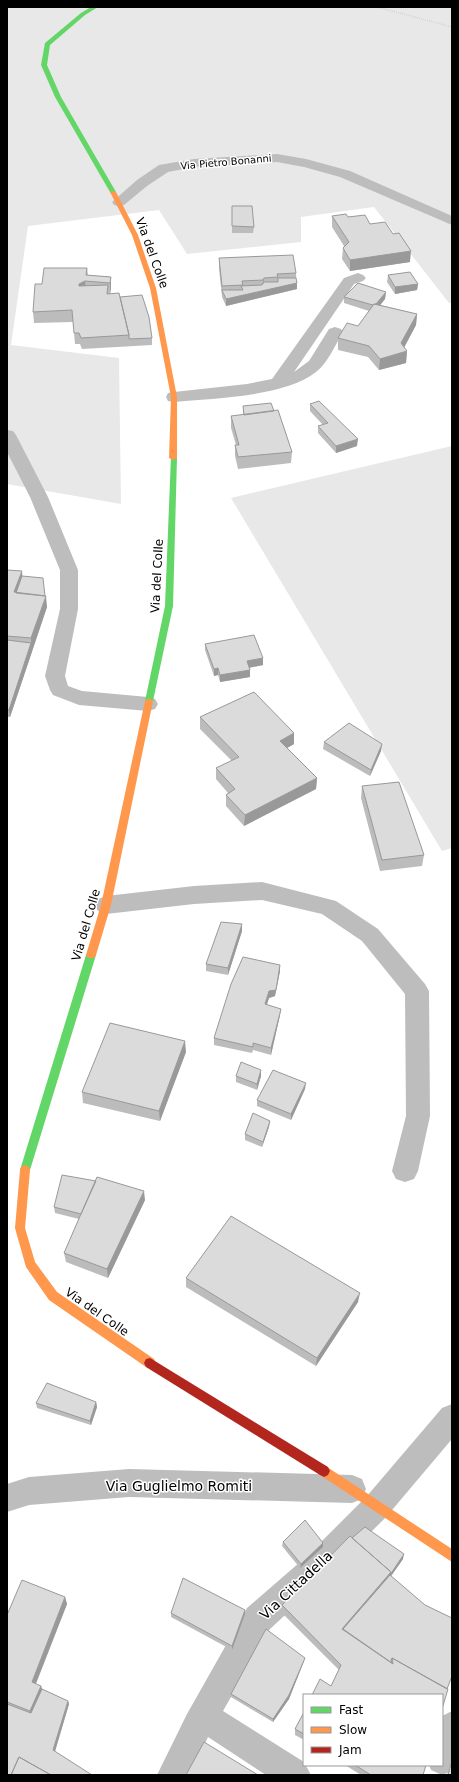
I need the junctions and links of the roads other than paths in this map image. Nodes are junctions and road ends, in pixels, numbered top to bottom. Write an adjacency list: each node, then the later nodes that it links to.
1 (95, 7): 2 (street, Via del Colle)
2 (119, 202): 3 (street, Via Pietro Bonanni); 7 (street, Via del Colle)
3 (452, 221)
4 (358, 278): 6 (street)
5 (335, 332): 6 (street)
6 (278, 383): 7 (street)
7 (174, 397): 9 (street, Via del Colle)
8 (7, 435): 9 (street)
9 (148, 704): 10 (street, Via del Colle)
10 (106, 905): 11 (street); 13 (street, Via del Colle)
11 (404, 1171)
12 (452, 1418): 15 (street, Via Cittadella)
13 (352, 1489): 14 (street, Via Guglielmo Romiti); 15 (street, Via del Colle)
14 (7, 1498)
15 (377, 1506): 16 (street, Via del Colle); 17 (street, Via Cittadella)
16 (452, 1556)
17 (203, 1716): 20 (street, Via Cittadella); 21 (street)
18 (452, 1727): 19 (street)
19 (443, 1756)
20 (173, 1775)
21 (295, 1775)

